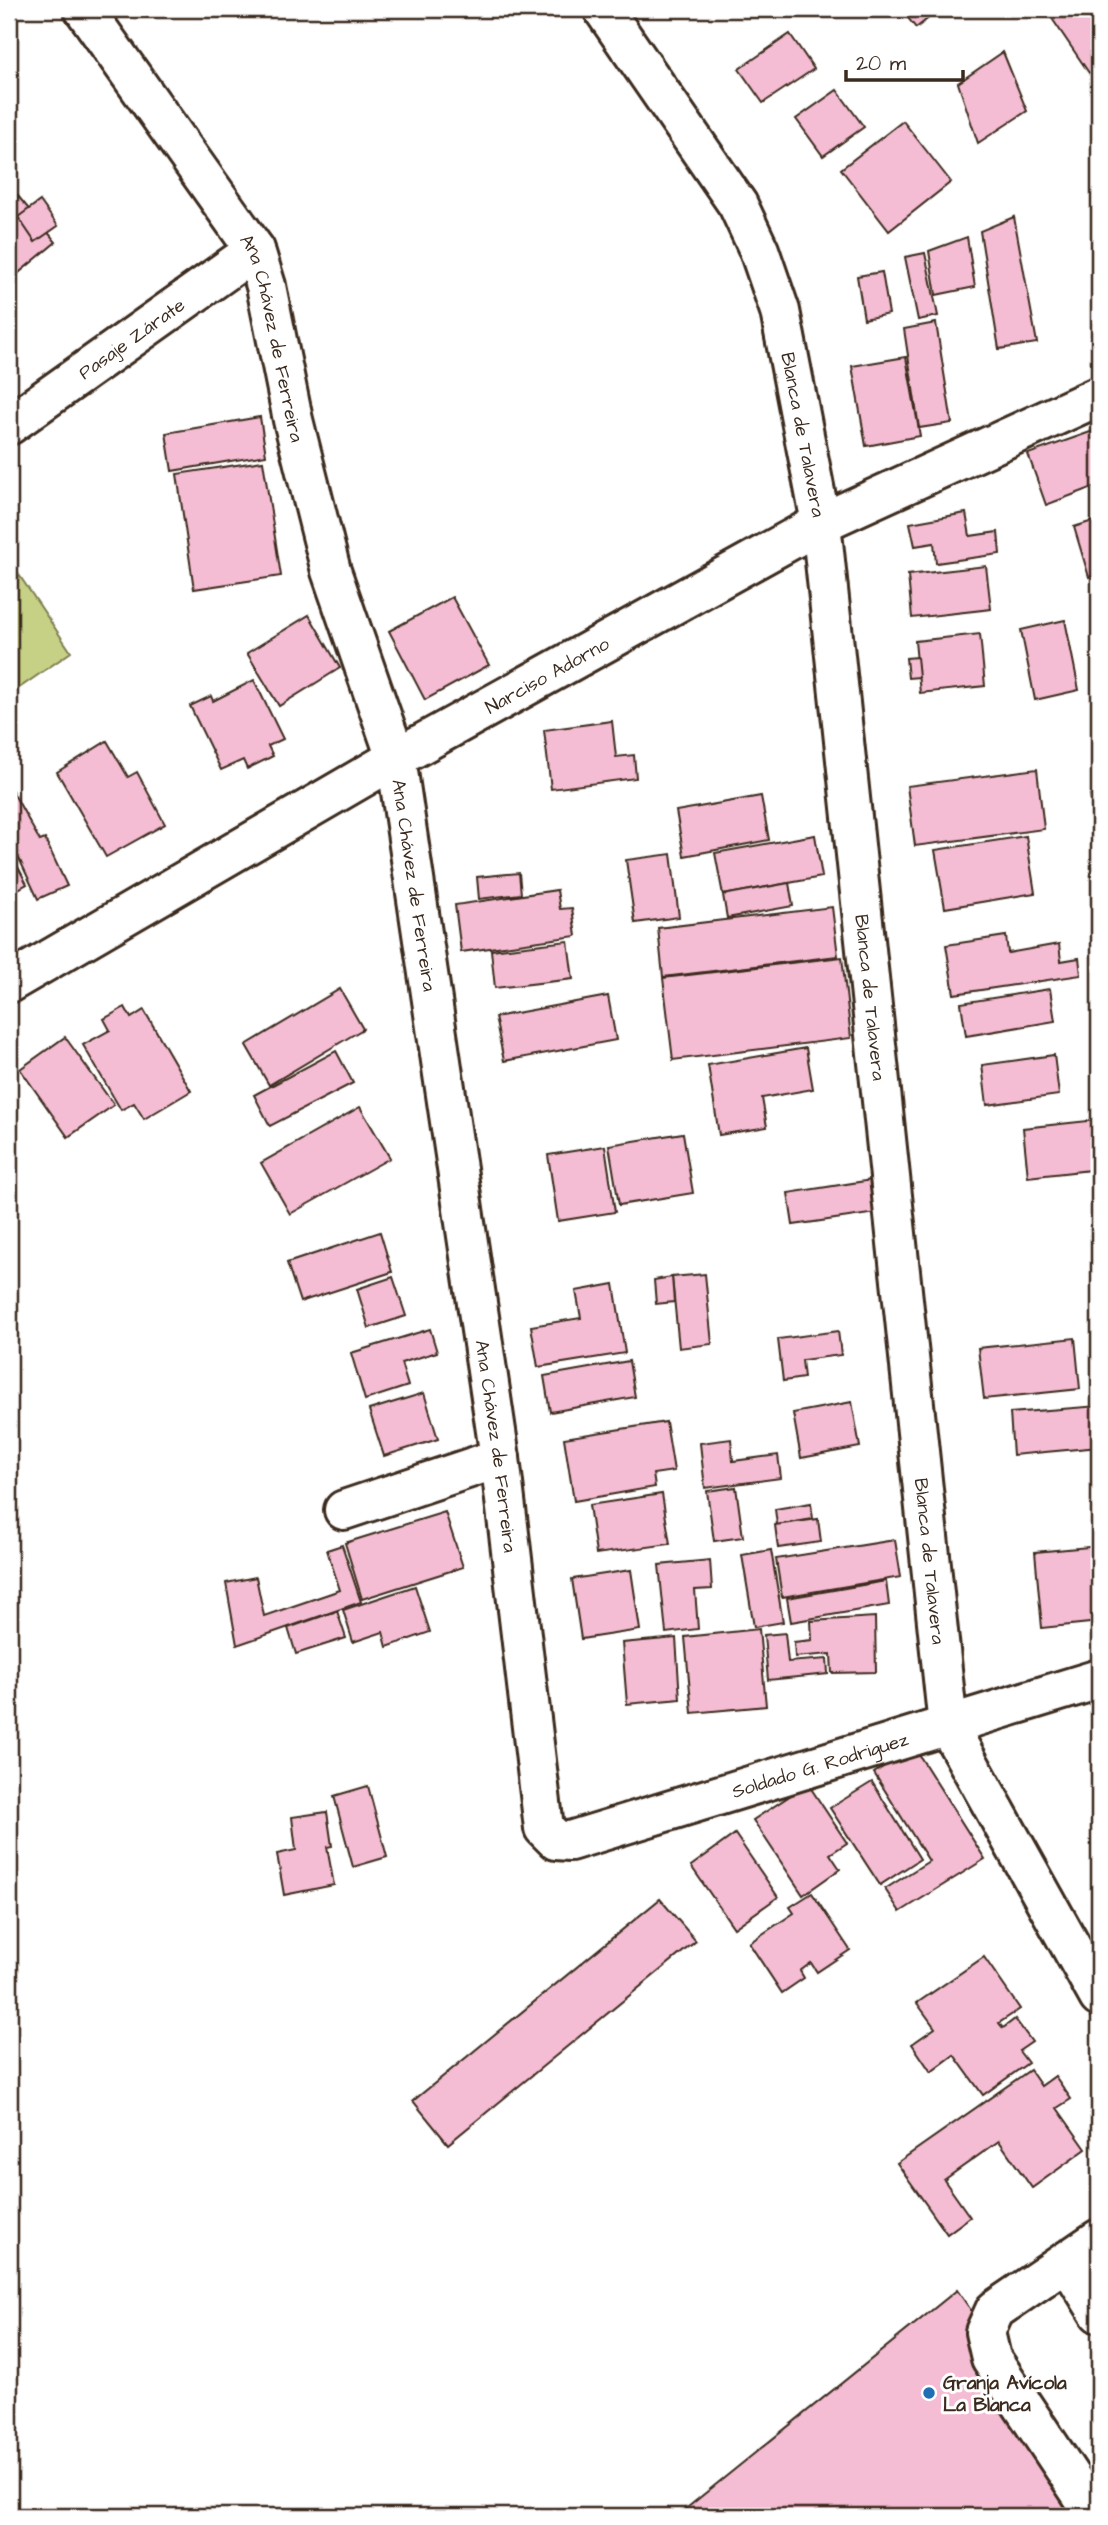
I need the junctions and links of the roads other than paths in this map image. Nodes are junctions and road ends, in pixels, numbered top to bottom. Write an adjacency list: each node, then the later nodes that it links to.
1 (84, 9): 3 (street, Ana Chávez de Ferreira)
2 (603, 9): 6 (street, Blanca de Talavera)
3 (254, 250): 5 (street, Pasaje Zárate); 7 (street, Ana Chávez de Ferreira)
4 (1099, 396): 6 (street, Narciso Adorno)
5 (9, 425)
6 (821, 523): 7 (street, Narciso Adorno); 12 (street, Blanca de Talavera)
7 (396, 758): 8 (street, Narciso Adorno); 9 (street, Ana Chávez de Ferreira)
8 (9, 983)
9 (500, 1458): 10 (street); 13 (street, Ana Chávez de Ferreira)
10 (344, 1510)
11 (1099, 1679): 12 (street, Soldado G. Rodriguez)
12 (948, 1726): 13 (street, Soldado G. Rodriguez); 14 (street, Blanca de Talavera)
13 (544, 1828)
14 (1099, 1997)
15 (1099, 2239): 16 (street)
16 (1067, 2261): 17 (street); 18 (street)
17 (1099, 2313)
18 (1096, 2516)

